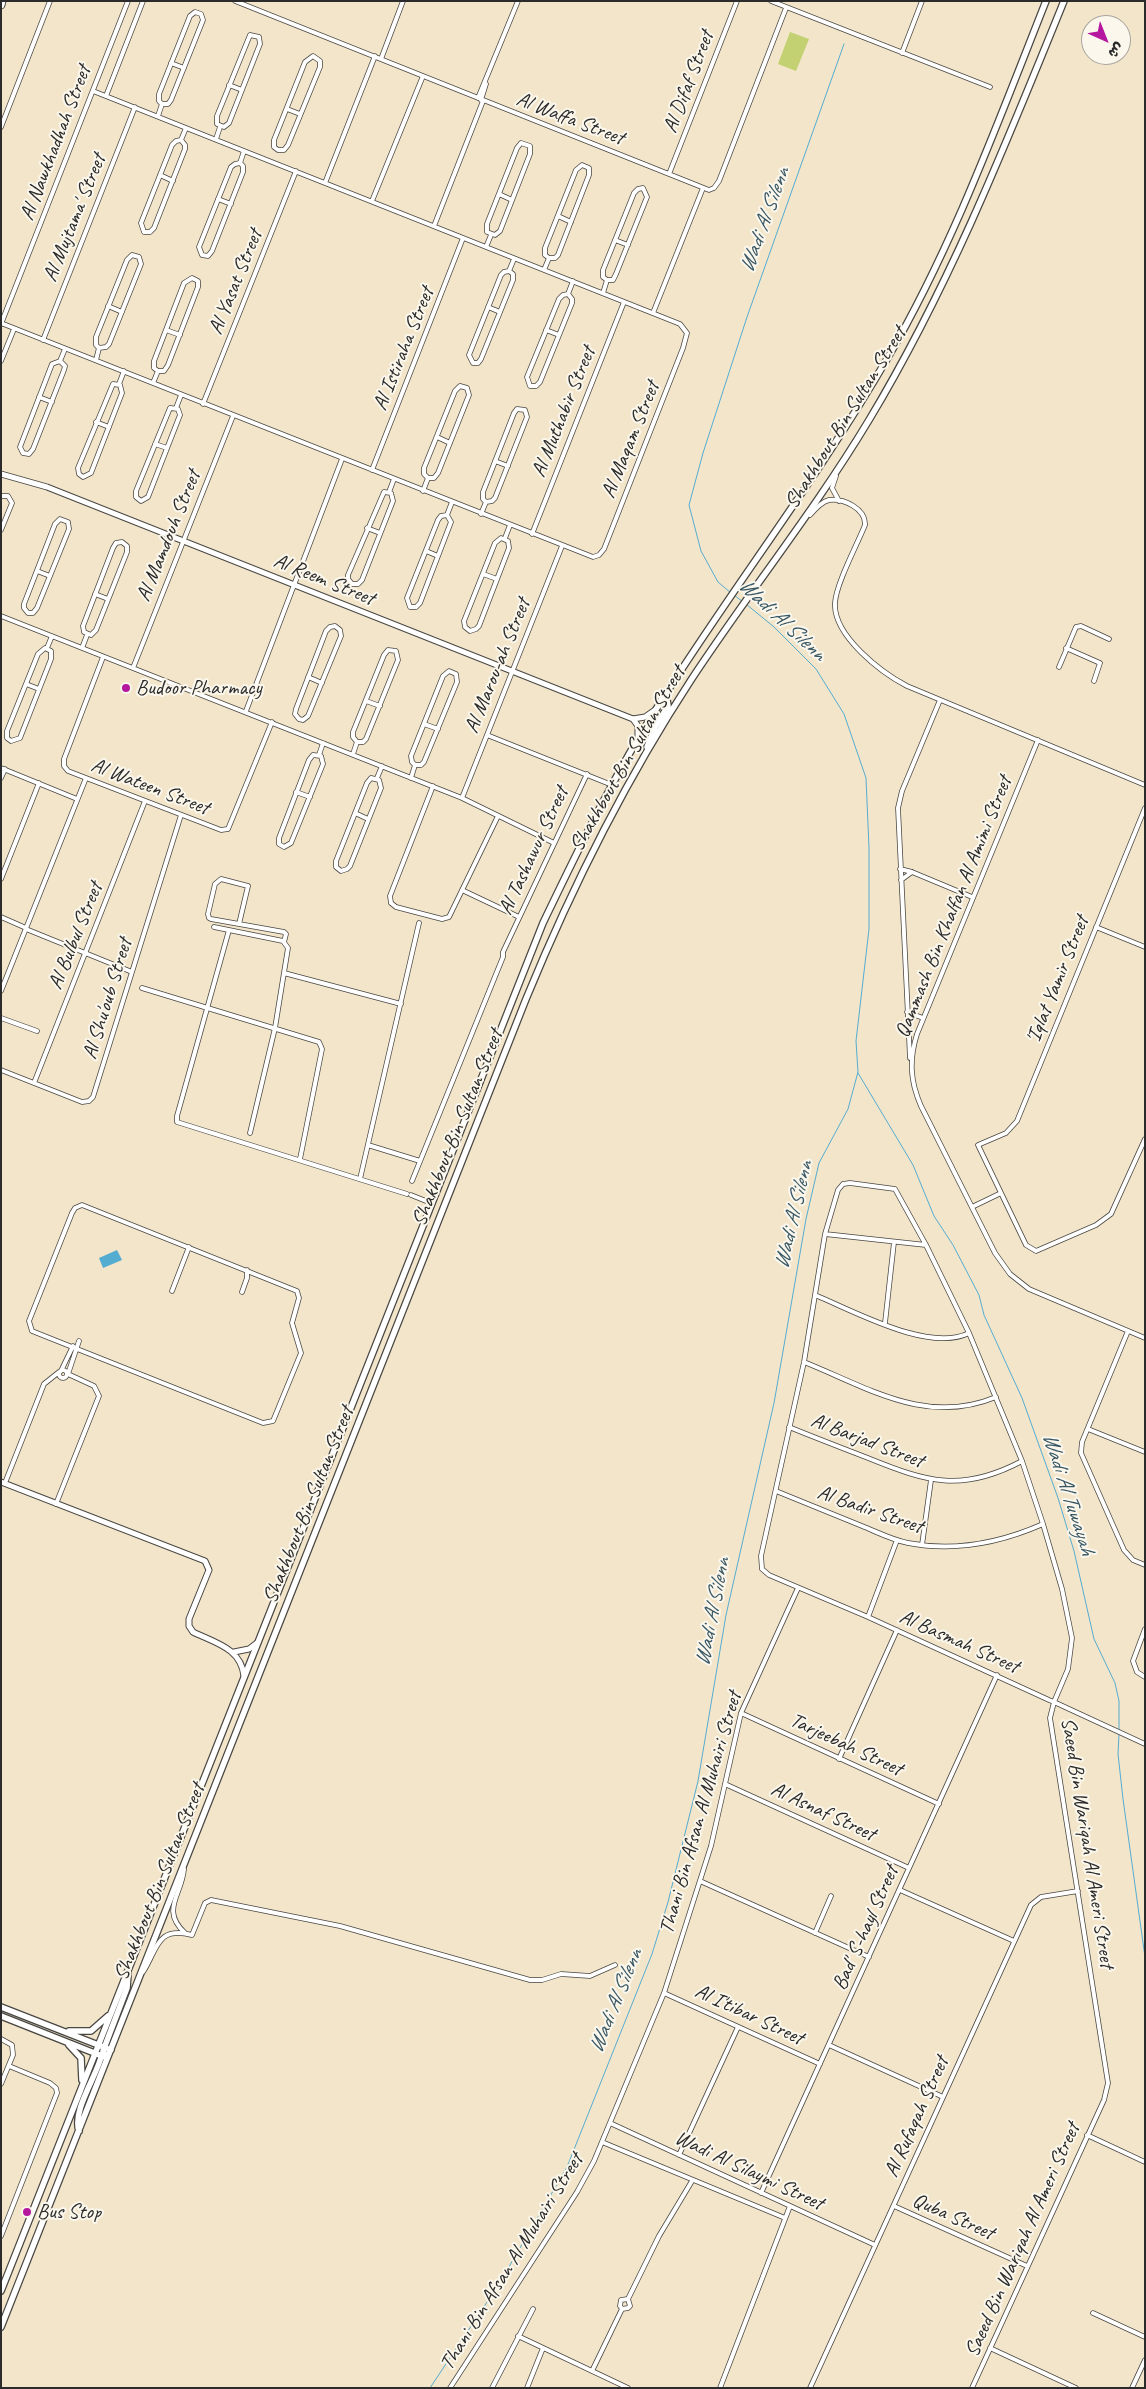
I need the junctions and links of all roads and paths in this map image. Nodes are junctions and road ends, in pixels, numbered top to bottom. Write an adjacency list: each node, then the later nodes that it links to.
1 (50, 1): 31 (street)
2 (128, 1): 23 (street, Al Nawkhadhah Street)
3 (143, 1): 24 (street, Al Nawkhadhah Street)
4 (235, 1): 15 (street, Al Waffa Street)
5 (403, 1): 16 (street)
6 (518, 1): 25 (street)
7 (737, 1): 41 (street, Al Difaf Street)
8 (770, 1): 12 (street)
9 (922, 1): 14 (street)
10 (1046, 1): 155 (main road, Shakhbout Bin Sultan Street)
11 (1064, 1): 103 (main road, Shakhbout Bin Sultan Street)
12 (776, 2): 13 (street)
13 (786, 8): 14 (street); 45 (street)
14 (902, 53): 21 (street)
15 (375, 56): 16 (street, Al Waffa Street); 44 (street)
16 (381, 59): 19 (street, Al Waffa Street)
17 (171, 63): 18 (street); 18 (street); 26 (street)
18 (184, 68): 26 (street)
19 (423, 76): 25 (street, Al Waffa Street); 49 (street)
20 (229, 85): 22 (street); 22 (street); 32 (street)
21 (990, 87)
22 (242, 90): 32 (street)
23 (93, 91): 24 (street, Al Maqam Street); 73 (street, Al Nawkhadhah Street)
24 (106, 96): 27 (street, Al Maqam Street)
25 (481, 100): 41 (street, Al Waffa Street); 53 (street)
26 (162, 104): 30 (street)
27 (134, 107): 30 (street, Al Maqam Street); 79 (street, Al Mujtama' Street)
28 (287, 109): 29 (street); 29 (street); 36 (street)
29 (300, 114): 36 (street)
30 (158, 116): 33 (street, Al Maqam Street)
31 (1, 126)
32 (220, 127): 34 (street)
33 (186, 128): 34 (street, Al Maqam Street); 35 (street)
34 (216, 139): 37 (street, Al Maqam Street)
35 (181, 140): 42 (street); 43 (street)
36 (278, 150): 38 (street)
37 (244, 151): 38 (street, Al Maqam Street); 39 (street)
38 (274, 162): 40 (street, Al Maqam Street)
39 (240, 163): 47 (street); 50 (street)
40 (296, 171): 44 (street, Al Maqam Street); 92 (street, Al Yasat Street)
41 (669, 174): 45 (street, Al Waffa Street)
42 (160, 176): 43 (street); 43 (street)
43 (173, 180)
44 (325, 182): 49 (street, Al Maqam Street)
45 (703, 188): 72 (street)
46 (499, 194): 48 (street); 48 (street); 54 (street)
47 (218, 199): 50 (street); 50 (street)
48 (512, 200): 54 (street)
49 (372, 201): 53 (street, Al Maqam Street)
50 (231, 204)
51 (558, 216): 52 (street); 52 (street); 59 (street)
52 (571, 222): 59 (street)
53 (434, 226): 55 (street, Al Maqam Street)
54 (491, 235): 58 (street)
55 (464, 238): 58 (street, Al Maqam Street); 105 (street, Al Istiraha Street)
56 (615, 240): 57 (street); 57 (street); 63 (street)
57 (628, 245): 63 (street)
58 (486, 248): 60 (street, Al Maqam Street)
59 (548, 258): 61 (street)
60 (514, 259): 61 (street, Al Maqam Street); 62 (street)
61 (544, 270): 64 (street, Al Maqam Street)
62 (510, 271): 69 (street); 71 (street)
63 (607, 280): 65 (street)
64 (573, 281): 65 (street, Al Maqam Street); 66 (street)
65 (603, 293): 67 (street, Al Maqam Street)
66 (568, 294): 76 (street); 78 (street)
67 (624, 302): 72 (street, Al Maqam Street); 122 (street, Al Muthabir Street)
68 (108, 306): 70 (street); 70 (street); 80 (street)
69 (488, 307): 71 (street); 71 (street)
70 (122, 312): 80 (street)
71 (500, 312)
72 (653, 313): 125 (street, Al Maqam Street)
73 (1, 324): 74 (street, Al Maqam Street)
74 (14, 329): 79 (street, Al Maqam Street); 83 (street)
75 (166, 330): 77 (street); 77 (street); 86 (street)
76 (546, 330): 78 (street); 78 (street)
77 (180, 335): 86 (street)
78 (559, 335)
79 (43, 340): 81 (street, Al Maqam Street)
80 (100, 348): 82 (street)
81 (65, 349): 82 (street, Al Maqam Street); 84 (street)
82 (96, 360): 85 (street, Al Maqam Street)
83 (1, 361)
84 (60, 361): 90 (street); 91 (street)
85 (124, 371): 87 (street, Al Maqam Street); 88 (street)
86 (158, 371): 87 (street)
87 (153, 383): 89 (street, Al Maqam Street)
88 (119, 384): 95 (street); 96 (street)
89 (181, 395): 92 (street, Al Maqam Street); 93 (street)
90 (39, 397): 91 (street); 91 (street)
91 (52, 402)
92 (203, 404): 94 (street, Al Maqam Street)
93 (176, 408): 99 (street); 100 (street)
94 (233, 416): 101 (street, Al Maqam Street); 124 (street, Al Mamdouh Street)
95 (96, 422): 96 (street); 96 (street)
96 (109, 427)
97 (436, 437): 98 (street); 98 (street); 107 (street)
98 (450, 443): 107 (street)
99 (154, 444): 100 (street); 100 (street)
100 (167, 448)
101 (342, 459): 105 (street, Al Maqam Street); 132 (street)
102 (495, 460): 104 (street); 104 (street); 114 (street)
103 (841, 464): 112 (street); 117 (main road, Shakhbout Bin Sultan Street)
104 (508, 466): 114 (street)
105 (372, 470): 108 (street, Al Maqam Street)
106 (1, 474): 124 (street, Al Reem Street)
107 (428, 478): 109 (street)
108 (394, 479): 109 (street, Al Maqam Street); 110 (street)
109 (423, 491): 113 (street, Al Maqam Street)
110 (389, 492): 119 (street); 121 (street)
111 (1, 496): 120 (street)
112 (839, 501): 117 (street); 153 (street)
113 (452, 502): 115 (street, Al Maqam Street); 116 (street)
114 (486, 502): 115 (street)
115 (481, 514): 118 (street, Al Maqam Street)
116 (447, 515): 126 (street); 127 (street)
117 (801, 523): 170 (main road, Shakhbout Bin Sultan Street)
118 (510, 525): 122 (street, Al Maqam Street); 123 (street)
119 (367, 528): 121 (street); 121 (street)
120 (1, 530)
121 (380, 533)
122 (532, 534): 125 (street, Al Maqam Street)
123 (505, 538): 129 (street); 131 (street)
124 (183, 542): 132 (street, Al Reem Street); 146 (street, Al Mamdouh Street)
125 (562, 546): 147 (street, Al Marou-ah Street)
126 (426, 551): 127 (street); 127 (street)
127 (438, 556)
128 (37, 571): 130 (street); 130 (street); 135 (street)
129 (483, 574): 131 (street); 131 (street)
130 (50, 576): 135 (street)
131 (497, 579)
132 (292, 585): 147 (street, Al Reem Street); 157 (street)
133 (95, 594): 134 (street); 134 (street); 138 (street)
134 (108, 599): 138 (street)
135 (28, 613): 137 (street)
136 (1, 616): 137 (street)
137 (24, 624): 139 (street)
138 (87, 635): 142 (street)
139 (52, 636): 141 (street); 142 (street)
140 (1109, 639): 143 (street)
141 (48, 648): 151 (street); 152 (street)
142 (82, 648): 144 (street)
143 (1066, 648): 145 (street); 149 (street)
144 (103, 657): 146 (street); 177 (street, Al Wateen Street)
145 (1059, 666)
146 (133, 668): 157 (street)
147 (512, 672): 159 (street, Al Reem Street); 164 (street, Al Marou-ah Street)
148 (308, 677): 150 (street); 150 (street); 158 (street)
149 (1094, 681)
150 (322, 683): 158 (street)
151 (26, 684): 152 (street); 152 (street)
152 (39, 689)
153 (940, 700): 165 (street); 195 (street)
154 (366, 701): 156 (street); 156 (street); 167 (street)
155 (660, 703): 159 (street); 168 (main road, Shakhbout Bin Sultan Street); 170 (main road)
156 (380, 706): 167 (street)
157 (246, 711): 160 (street)
158 (299, 719): 163 (street)
159 (633, 719): 168 (street)
160 (272, 722): 163 (street); 191 (street, Al Wateen Street)
161 (424, 724): 162 (street); 162 (street); 173 (street)
162 (438, 729): 173 (street)
163 (294, 731): 166 (street)
164 (487, 735): 175 (street); 186 (street, Al Marou-ah Street)
165 (1038, 740): 182 (street); 200 (street, Qammash Bin Khalfan Al Amimi Street)
166 (323, 742): 169 (street); 171 (street)
167 (357, 742): 169 (street)
168 (636, 742): 181 (main road, Shakhbout Bin Sultan Street)
169 (353, 754): 172 (street)
170 (645, 754): 282 (main road, Shakhbout Bin Sultan Street)
171 (319, 755): 184 (street); 185 (street)
172 (382, 766): 178 (street); 179 (street)
173 (415, 766): 179 (street)
174 (3, 769): 176 (street); 180 (street)
175 (587, 774): 181 (street); 194 (street, Al Tashawur Street)
176 (1, 778)
177 (86, 778): 187 (street); 188 (street, Al Wateen Street)
178 (377, 778): 190 (street); 193 (street)
179 (411, 778): 183 (street)
180 (39, 783): 187 (street); 197 (street)
181 (612, 784): 234 (main road, Shakhbout Bin Sultan Street)
182 (1145, 785)
183 (433, 786): 186 (street); 199 (street)
184 (296, 792): 185 (street); 185 (street)
185 (310, 798)
186 (462, 798): 192 (street)
187 (78, 799): 207 (street)
188 (145, 801): 191 (street, Al Wateen Street); 211 (street, Al Bulbul Street)
189 (1145, 808): 205 (street, 'Iqlat Yamir Street)
190 (355, 813): 193 (street); 193 (street)
191 (181, 815): 212 (street, Al Shu'oub Street)
192 (498, 816): 194 (street); 199 (street)
193 (368, 818)
194 (554, 843): 202 (street, Al Tashawur Street)
195 (900, 869): 196 (street); 198 (street)
196 (912, 872): 198 (street); 200 (street)
197 (1, 879)
198 (901, 880): 218 (street)
199 (462, 890): 202 (street)
200 (972, 898): 220 (street, Qammash Bin Khalfan Al Amimi Street)
201 (1, 917): 207 (street)
202 (519, 917): 230 (street, Al Tashawur Street)
203 (420, 923): 216 (street)
204 (239, 924): 204 (street); 209 (street)
205 (1096, 927): 210 (street); 233 (street, 'Iqlat Yamir Street)
206 (214, 928): 208 (street)
207 (26, 929): 211 (street); 215 (street)
208 (229, 930): 209 (street); 217 (street)
209 (284, 942): 213 (street)
210 (1145, 947)
211 (85, 953): 212 (street); 225 (street, Al Bulbul Street)
212 (132, 972): 225 (street, Al Shu'oub Street)
213 (284, 973): 216 (street); 221 (street)
214 (142, 988): 217 (street)
215 (1, 991)
216 (401, 1004): 228 (street)
217 (208, 1008): 221 (street); 229 (street)
218 (907, 1012): 220 (street); 223 (street)
219 (1, 1018): 222 (street)
220 (923, 1018): 223 (street, Qammash Bin Khalfan Al Amimi Street)
221 (275, 1028): 226 (street); 229 (street)
222 (37, 1031)
223 (911, 1065): 235 (street, Qammash Bin Khalfan Al Amimi Street)
224 (1, 1070): 225 (street, Al Shu'oub Street)
225 (34, 1083)
226 (250, 1133)
227 (1145, 1139): 233 (street)
228 (368, 1145): 230 (street); 231 (street)
229 (300, 1159): 231 (street)
230 (420, 1162): 232 (street, Al Tashawur Street)
231 (360, 1179): 234 (street)
232 (412, 1181)
233 (1001, 1193): 235 (street)
234 (431, 1203): 271 (main road, Shakhbout Bin Sultan Street)
235 (972, 1206): 245 (street, Qammash Bin Khalfan Al Amimi Street)
236 (825, 1234): 237 (street); 238 (street, Saeed Bin Wariqah Al Ameri Street); 243 (street, Saeed Bin Wariqah Al Ameri Street)
237 (894, 1242): 238 (street); 244 (street)
238 (926, 1245): 246 (street, Saeed Bin Wariqah Al Ameri Street)
239 (189, 1247): 240 (street); 241 (street); 249 (street)
240 (247, 1270): 242 (street); 249 (street)
241 (172, 1291)
242 (242, 1292)
243 (816, 1295): 244 (street); 250 (street, Saeed Bin Wariqah Al Ameri Street)
244 (885, 1324): 246 (street)
245 (1128, 1331): 247 (street, Qammash Bin Khalfan Al Amimi Street); 255 (street)
246 (969, 1333): 253 (street, Saeed Bin Wariqah Al Ameri Street)
247 (1145, 1338)
248 (78, 1340): 249 (street)
249 (74, 1348): 251 (street); 252 (street)
250 (804, 1362): 253 (street); 254 (street, Saeed Bin Wariqah Al Ameri Street)
251 (60, 1373): 252 (street); 252 (street); 259 (street)
252 (67, 1375): 261 (street)
253 (996, 1397): 257 (street, Saeed Bin Wariqah Al Ameri Street)
254 (789, 1427): 258 (street, Al Barjad Street); 260 (street, Saeed Bin Wariqah Al Ameri Street)
255 (1088, 1429): 256 (street); 265 (street)
256 (1145, 1452)
257 (1022, 1461): 258 (street, Al Barjad Street); 262 (street, Saeed Bin Wariqah Al Ameri Street)
258 (930, 1480): 264 (street)
259 (3, 1483): 261 (street)
260 (776, 1491): 263 (street, Al Badir Street); 266 (street, Saeed Bin Wariqah Al Ameri Street)
261 (56, 1504): 272 (street)
262 (1043, 1524): 264 (street, Al Badir Street); 276 (street, Saeed Bin Wariqah Al Ameri Street)
263 (897, 1540): 264 (street, Al Badir Street); 268 (street)
264 (922, 1545)
265 (1145, 1565)
266 (762, 1569): 267 (street, Al Basmah Street)
267 (798, 1588): 268 (street, Al Basmah Street); 277 (street, Thani Bin Afsan Al Muhairi Street)
268 (868, 1617): 270 (street, Al Basmah Street)
269 (1145, 1629): 275 (street)
270 (897, 1630): 273 (street, Al Basmah Street); 279 (street)
271 (257, 1643): 272 (street); 274 (main road, Shakhbout Bin Sultan Street)
272 (234, 1652): 274 (street)
273 (997, 1675): 276 (street, Al Basmah Street); 281 (street, Bad' S-hayl Street)
274 (244, 1676): 293 (main road, Shakhbout Bin Sultan Street)
275 (1145, 1677)
276 (1054, 1702): 278 (street, Al Basmah Street); 286 (street, Saeed Bin Wariqah Al Ameri Street)
277 (741, 1713): 279 (street, Tarjeebah Street); 280 (street, Thani Bin Afsan Al Muhairi Street)
278 (1145, 1744)
279 (839, 1759): 281 (street, Tarjeebah Street)
280 (725, 1784): 283 (street, Al Asnaf Street); 284 (street, Thani Bin Afsan Al Muhairi Street)
281 (939, 1804): 283 (street, Bad' S-hayl Street)
282 (184, 1865): 288 (street); 294 (main road, Shakhbout Bin Sultan Street)
283 (909, 1868): 285 (street, Bad' S-hayl Street)
284 (700, 1881): 289 (street); 295 (street, Thani Bin Afsan Al Muhairi Street)
285 (900, 1890): 290 (street); 291 (street, Bad' S-hayl Street)
286 (1078, 1891): 290 (street, Al Rufaqah Street); 316 (street, Saeed Bin Wariqah Al Ameri Street)
287 (831, 1896): 289 (street)
288 (185, 1933): 292 (street); 294 (street)
289 (815, 1933): 291 (street)
290 (1014, 1941): 314 (street, Al Rufaqah Street)
291 (869, 1958): 306 (street, Bad' S-hayl Street)
292 (615, 1966)
293 (128, 1971): 297 (main road, Shakhbout Bin Sultan Street); 307 (main road)
294 (139, 1978): 308 (main road, Shakhbout Bin Sultan Street)
295 (664, 1993): 301 (street, Al I'tibar Street); 315 (street, Thani Bin Afsan Al Muhairi Street)
296 (1, 2006): 302 (main road)
297 (111, 2012): 302 (main road); 307 (main road, Shakhbout Bin Sultan Street)
298 (1, 2016): 300 (main road)
299 (1, 2020): 300 (street)
300 (14, 2021): 303 (main road)
301 (738, 2026): 310 (street, Al I'tibar Street); 318 (street)
302 (62, 2030): 305 (main road)
303 (54, 2036): 305 (main road); 309 (main road); 313 (main road)
304 (1, 2039): 311 (street)
305 (82, 2039): 307 (main road)
306 (830, 2045): 310 (street, Bad' S-hayl Street); 314 (street)
307 (101, 2047): 308 (main road); 309 (main road, Shakhbout Bin Sultan Street); 309 (main road)
308 (111, 2050): 309 (main road, Shakhbout Bin Sultan Street)
309 (102, 2056): 313 (main road, Shakhbout Bin Sultan Street); 333 (main road, Shakhbout Bin Sultan Street)
310 (820, 2064): 321 (street, Bad' S-hayl Street)
311 (9, 2066): 312 (street); 325 (street)
312 (1, 2084)
313 (81, 2091): 328 (main road, Shakhbout Bin Sultan Street)
314 (943, 2097): 323 (street, Al Rufaqah Street)
315 (610, 2123): 317 (street, Thani Bin Afsan Al Muhairi Street); 318 (street, Wadi Al Silaymi Street)
316 (1087, 2135): 319 (street); 327 (street, Saeed Bin Wariqah Al Ameri Street)
317 (602, 2142): 320 (street); 340 (street, Thani Bin Afsan Al Muhairi Street)
318 (679, 2155): 321 (street, Wadi Al Silaymi Street)
319 (1145, 2162)
320 (692, 2181): 324 (street); 329 (street)
321 (761, 2192): 322 (street, Wadi Al Silaymi Street)
322 (790, 2206): 324 (street); 326 (street, Wadi Al Silaymi Street)
323 (894, 2206): 326 (street, Al Rufaqah Street); 327 (street, Quba Street)
324 (785, 2218): 344 (street)
325 (1, 2236)
326 (876, 2245): 345 (street, Al Rufaqah Street)
327 (1027, 2266): 337 (street, Saeed Bin Wariqah Al Ameri Street)
328 (1, 2291)
329 (628, 2299): 331 (street); 331 (street)
330 (533, 2309): 334 (street)
331 (622, 2309): 339 (street)
332 (1093, 2313): 335 (street)
333 (1, 2327)
334 (518, 2336): 336 (street); 341 (street)
335 (1145, 2337)
336 (543, 2348): 339 (street); 342 (street)
337 (990, 2348): 346 (street, Saeed Bin Wariqah Al Ameri Street); 347 (street)
338 (1145, 2360): 348 (street)
339 (592, 2371): 343 (street)
340 (450, 2388)
341 (492, 2388)
342 (527, 2388)
343 (628, 2388)
344 (720, 2388)
345 (810, 2388)
346 (972, 2388)
347 (1076, 2388)
348 (1132, 2388)

